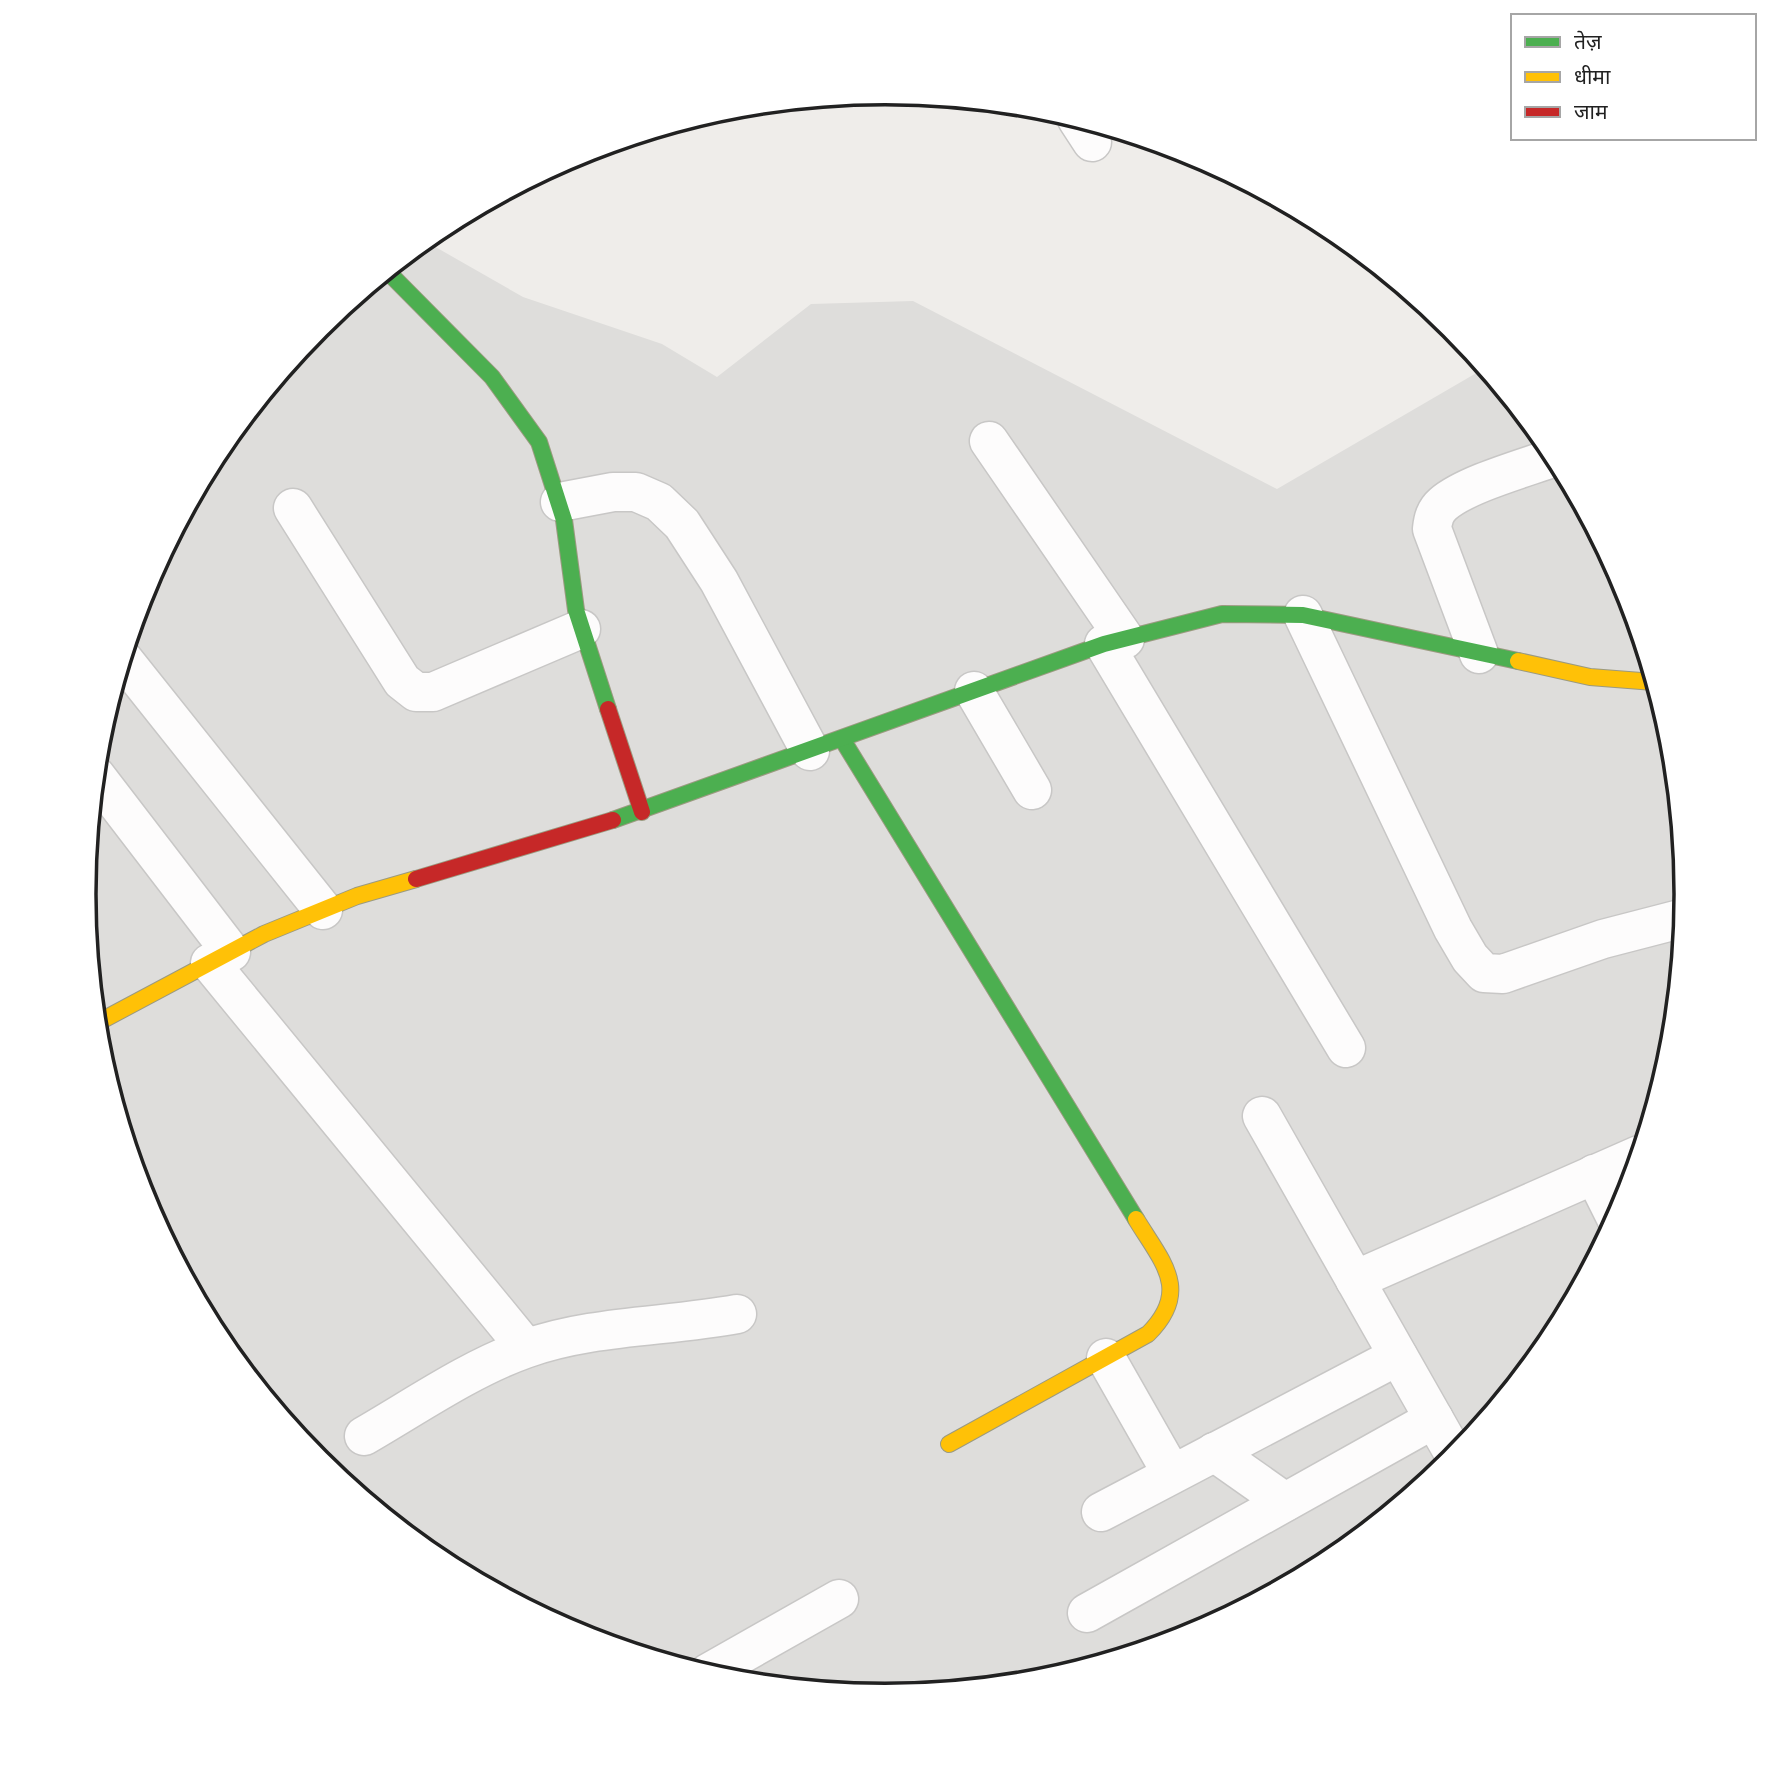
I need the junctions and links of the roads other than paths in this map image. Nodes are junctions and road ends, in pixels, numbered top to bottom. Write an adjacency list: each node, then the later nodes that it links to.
1 (393, 278): 4 (street)
2 (989, 441): 8 (street)
3 (1544, 461): 9 (street)
4 (560, 502): 7 (street); 13 (street)
5 (293, 508): 7 (street)
6 (1303, 615): 8 (street); 9 (street); 18 (street)
7 (581, 629): 16 (street)
8 (1115, 641): 12 (street); 21 (street)
9 (1479, 654): 11 (street)
10 (130, 667): 17 (street)
11 (1644, 681)
12 (974, 691): 13 (street); 15 (street)
13 (826, 745): 16 (street); 30 (street)
14 (104, 787): 19 (street)
15 (1032, 790)
16 (642, 812): 17 (street)
17 (323, 910): 19 (street)
18 (1673, 921)
19 (220, 957): 20 (street); 28 (street)
20 (106, 1018)
21 (1346, 1048)
22 (1262, 1116): 26 (street)
23 (1628, 1160): 24 (street)
24 (1594, 1174): 25 (street); 26 (street)
25 (1610, 1205)
26 (1355, 1280): 29 (street)
27 (737, 1314): 28 (street)
28 (526, 1348): 32 (street)
29 (1398, 1356): 31 (street); 35 (street)
30 (1106, 1358): 33 (street); 36 (street)
31 (1434, 1419): 34 (street); 37 (street)
32 (364, 1436)
33 (949, 1444)
34 (1449, 1445)
35 (1214, 1452): 36 (street); 37 (street)
36 (1172, 1474): 38 (street)
37 (1285, 1502): 40 (street)
38 (1101, 1511)
39 (839, 1599): 41 (street)
40 (1087, 1613)
41 (721, 1666)

